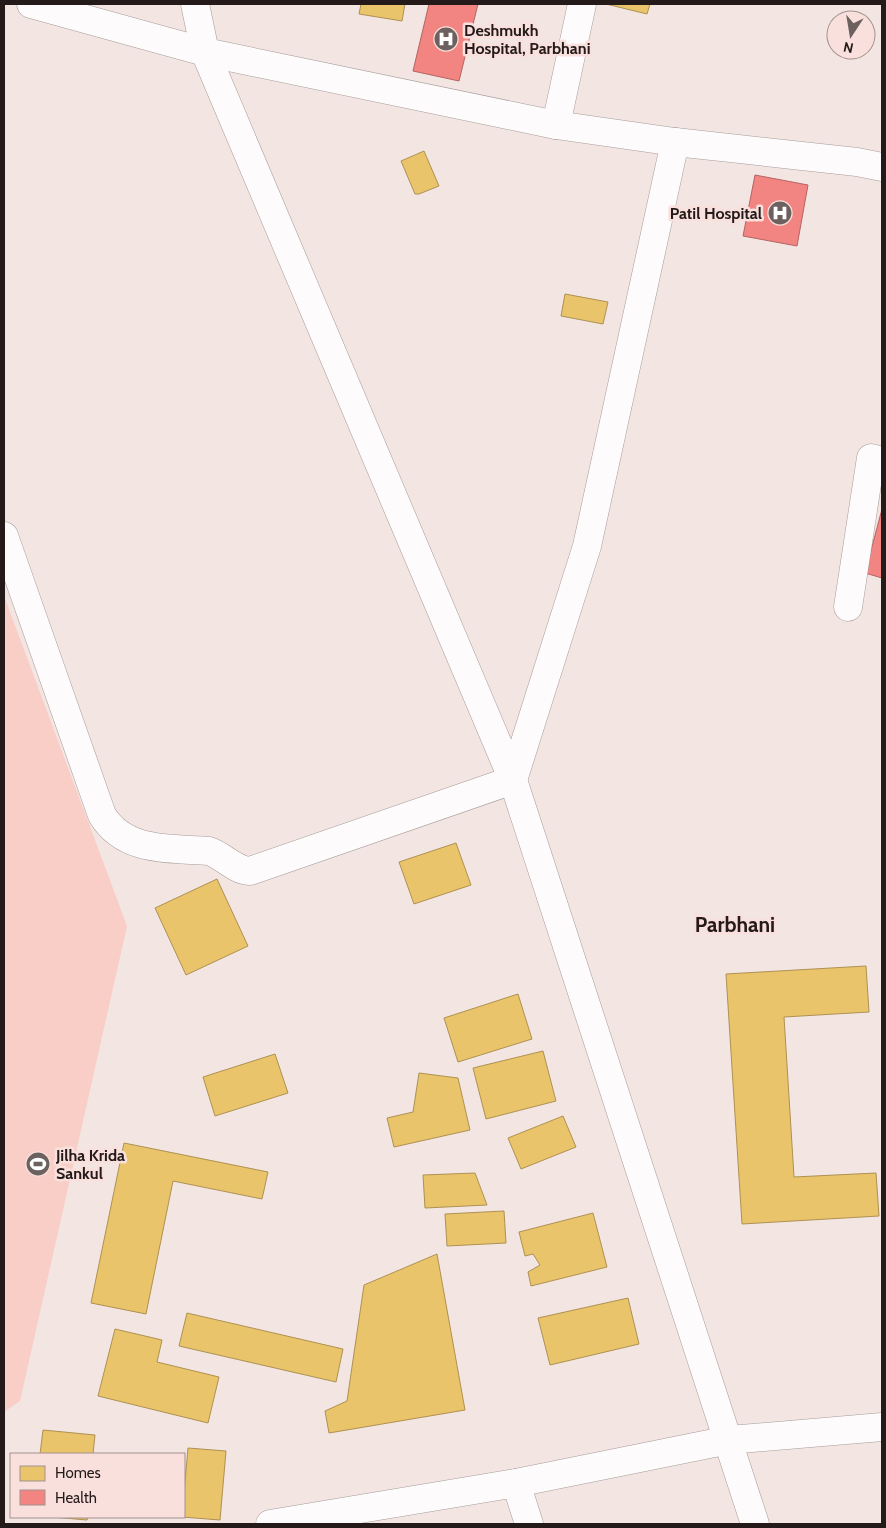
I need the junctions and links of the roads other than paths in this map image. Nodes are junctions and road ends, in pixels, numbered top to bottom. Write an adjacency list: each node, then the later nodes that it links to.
1 (31, 4): 4 (street)
2 (195, 4): 4 (street)
3 (582, 4): 5 (street)
4 (205, 52): 5 (street); 11 (street)
5 (556, 125): 6 (street)
6 (675, 142): 7 (street); 11 (street)
7 (882, 167)
8 (882, 460): 10 (street)
9 (4, 536): 11 (street)
10 (848, 607)
11 (513, 780): 13 (street)
12 (882, 1427): 13 (street)
13 (729, 1440): 14 (street); 17 (street)
14 (516, 1483): 15 (street); 16 (street)
15 (270, 1524)
16 (529, 1524)
17 (756, 1524)

